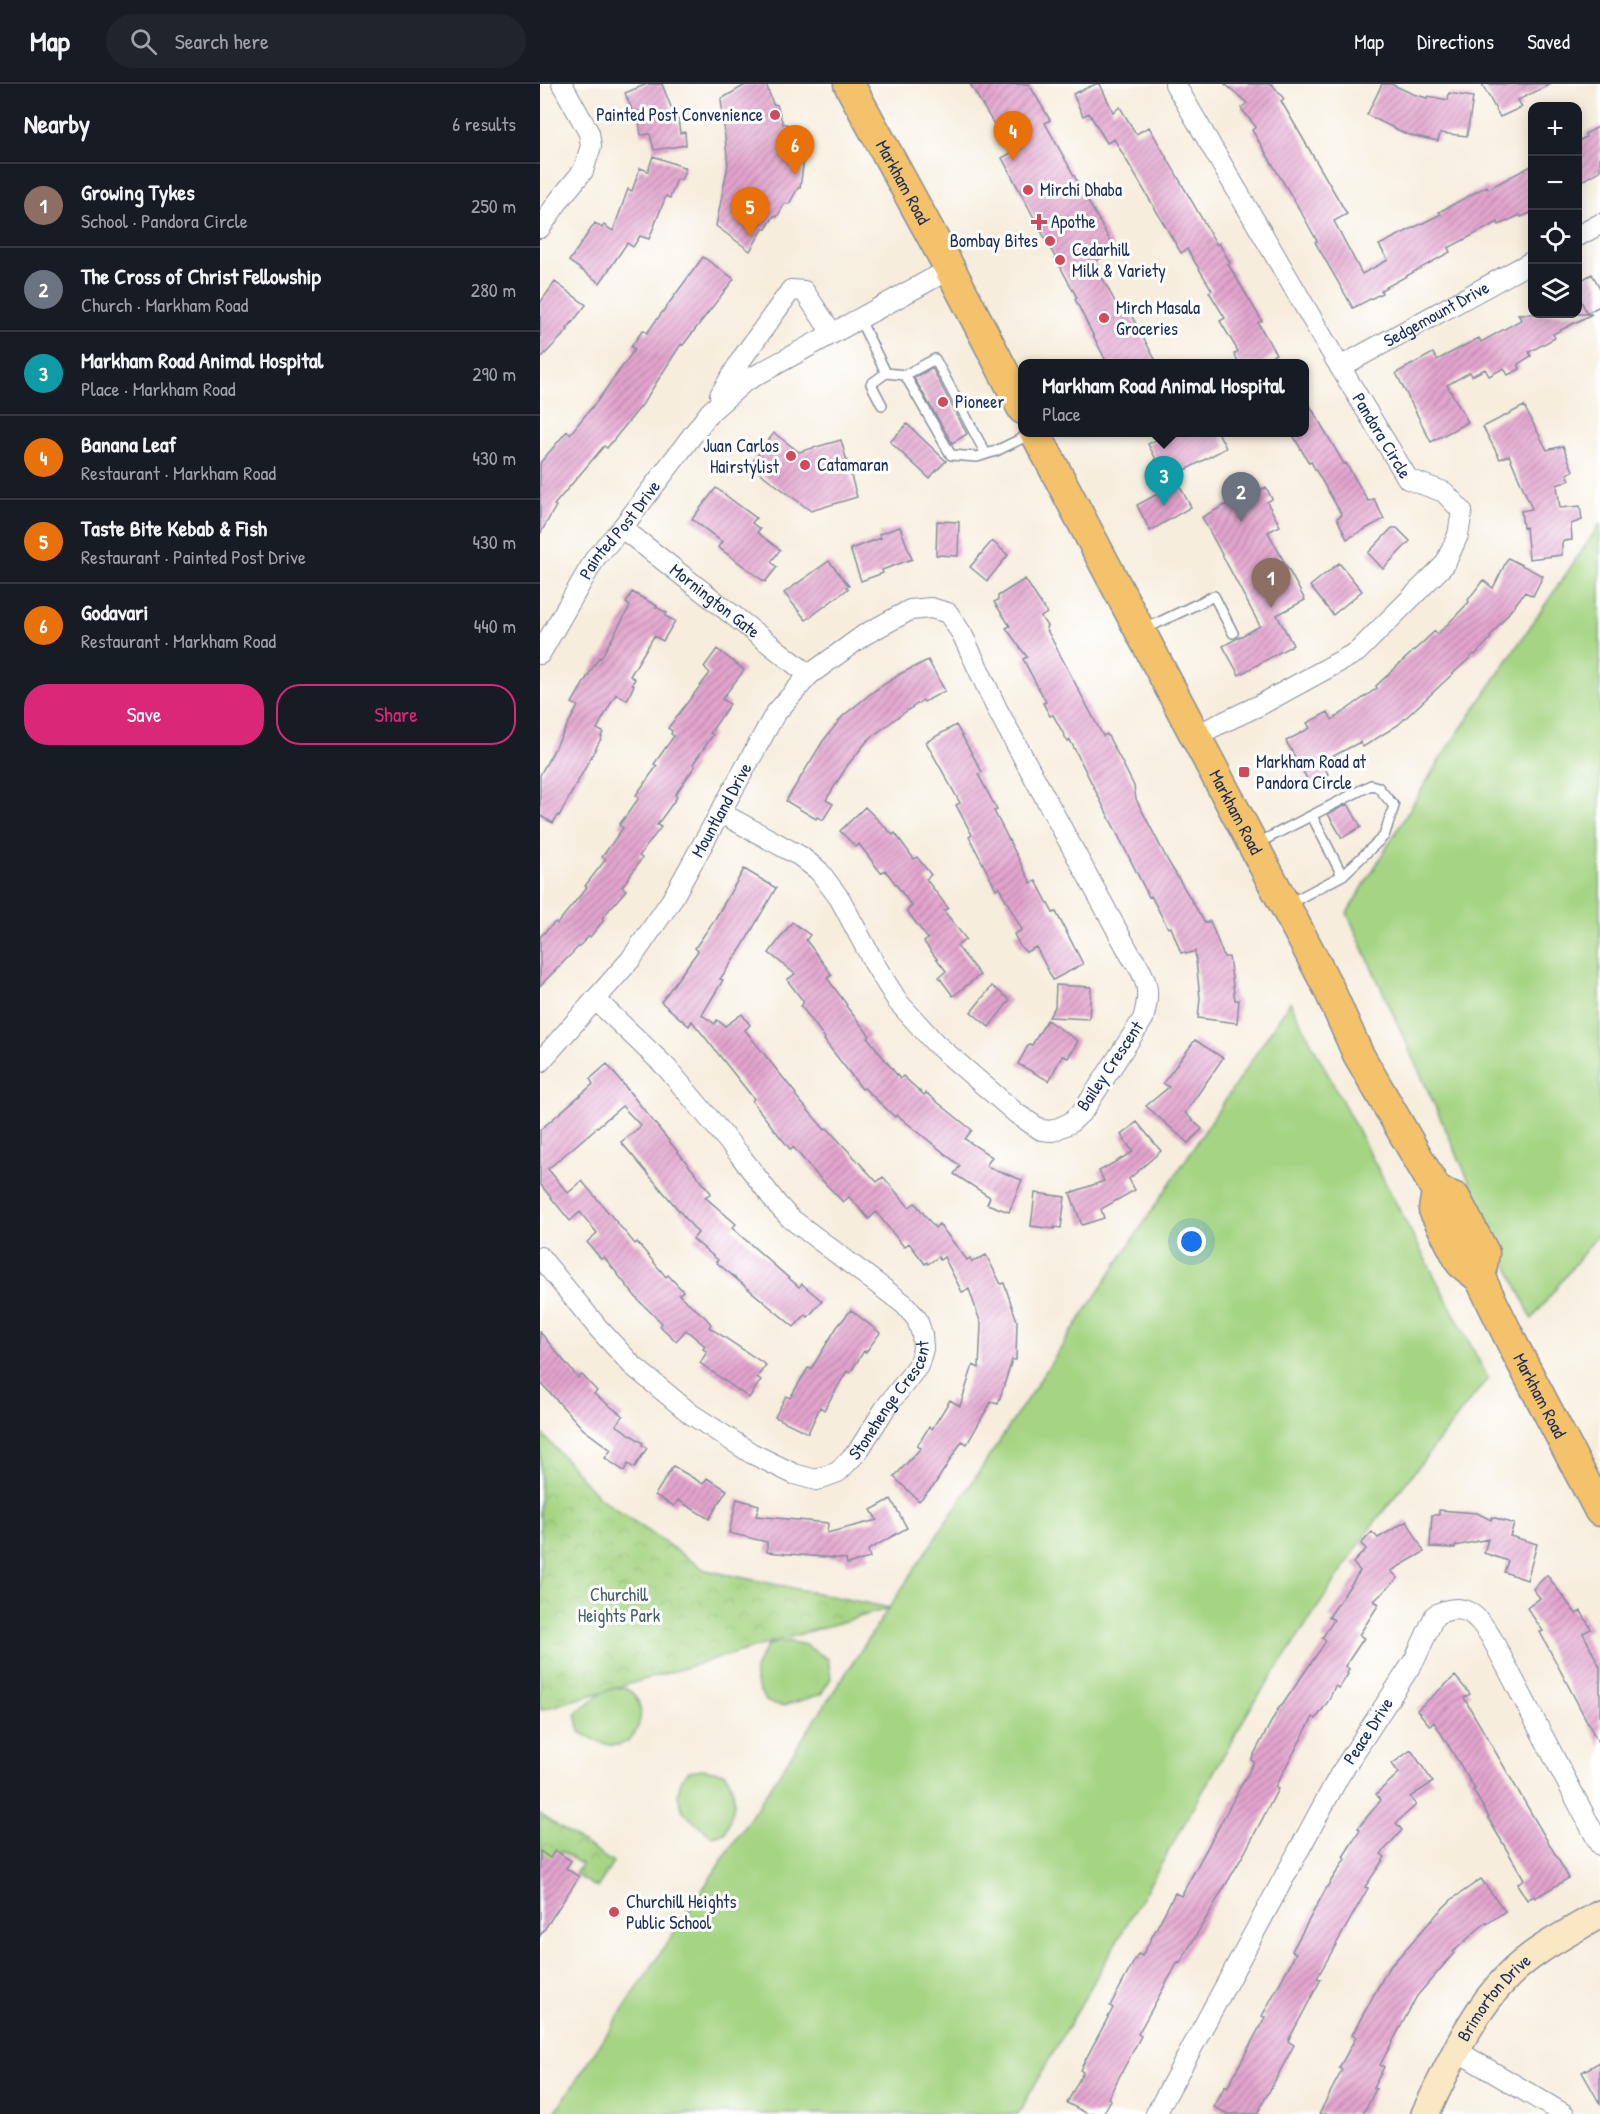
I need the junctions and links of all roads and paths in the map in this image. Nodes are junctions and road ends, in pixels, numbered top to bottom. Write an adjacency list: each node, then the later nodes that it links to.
1 (562, 84): 5 (street)
2 (849, 84): 8 (main road, Markham Road)
3 (1175, 84): 11 (street, Pandora Circle)
4 (1600, 224): 6 (street)
5 (540, 228)
6 (1582, 234)
7 (1528, 264): 11 (street, Sedgemount Drive)
8 (950, 269): 9 (street, Painted Post Drive); 14 (main road, Markham Road)
9 (859, 318): 10 (street, Painted Post Drive); 12 (lane)
10 (832, 333): 16 (street, Painted Post Drive); 16 (street, Painted Post Drive)
11 (1340, 367): 26 (street, Pandora Circle)
12 (886, 373): 13 (lane); 15 (lane)
13 (905, 375): 19 (lane); 19 (lane)
14 (1018, 399)
15 (882, 405)
16 (710, 412): 20 (street, Painted Post Drive)
17 (1023, 437): 19 (lane)
18 (1037, 437): 22 (main road, Markham Road)
19 (986, 454)
20 (622, 528): 24 (street, Painted Post Drive); 25 (street, Mornington Gate)
21 (939, 609): 25 (street, Mountland Drive); 27 (street, Bailey Crescent)
22 (1140, 632): 23 (lane); 26 (main road, Markham Road)
23 (1233, 633)
24 (540, 654)
25 (809, 675): 27 (street, Mountland Drive)
26 (1194, 735): 29 (main road, Markham Road)
27 (721, 813): 32 (street, Mountland Drive)
28 (1312, 816): 29 (lane); 30 (lane); 30 (lane)
29 (1253, 845): 31 (main road, Markham Road)
30 (1342, 875): 31 (lane)
31 (1284, 905): 35 (main road, Markham Road)
32 (596, 1000): 33 (street, Mountland Drive); 34 (street, Stonehenge Crescent)
33 (540, 1062)
34 (540, 1257)
35 (1600, 1510)
36 (1600, 1845): 39 (street, Peace Drive)
37 (1600, 1914): 38 (street, Brimorton Drive)
38 (1457, 2050): 40 (street, Brimorton Drive); 41 (street)
39 (1156, 2114)
40 (1425, 2114)
41 (1564, 2114)

